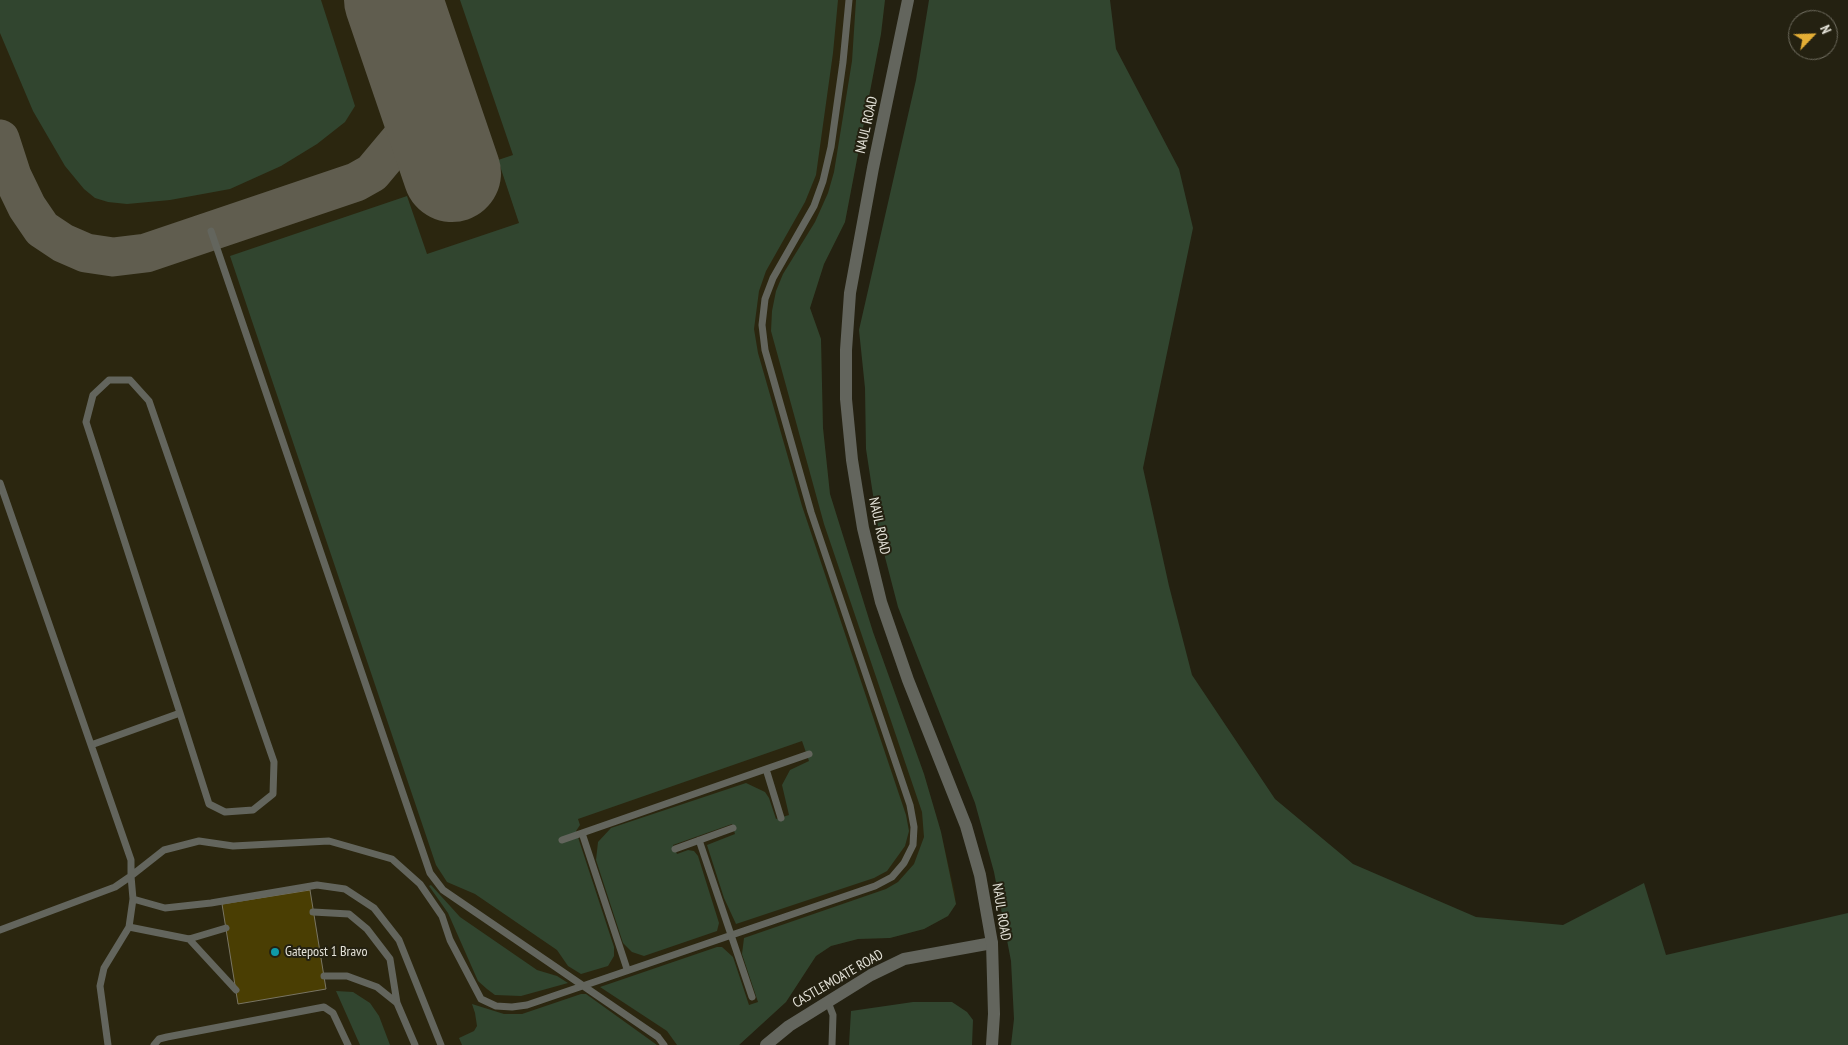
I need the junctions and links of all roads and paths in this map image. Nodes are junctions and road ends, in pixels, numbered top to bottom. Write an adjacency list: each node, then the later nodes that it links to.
1 (849, 0): 21 (lane)
2 (908, 0): 23 (street, NAUL ROAD)
3 (211, 231): 26 (lane)
4 (0, 483): 6 (lane)
5 (180, 713): 5 (lane); 6 (lane)
6 (91, 744): 15 (lane)
7 (809, 754): 8 (lane)
8 (766, 769): 9 (lane); 11 (lane)
9 (781, 818)
10 (733, 828): 13 (lane)
11 (582, 834): 12 (lane); 24 (lane)
12 (562, 840)
13 (699, 840): 14 (lane); 21 (lane)
14 (674, 849)
15 (131, 876): 16 (lane); 20 (lane); 26 (lane)
16 (133, 898): 18 (lane); 35 (lane)
17 (314, 912): 30 (lane)
18 (128, 927): 22 (lane); 31 (lane)
19 (226, 928): 22 (lane)
20 (0, 930)
21 (730, 934): 24 (lane); 28 (lane)
22 (189, 939): 27 (lane)
23 (992, 943): 29 (street, CASTLEMOATE ROAD); 39 (street, NAUL ROAD)
24 (627, 969): 26 (lane)
25 (324, 976): 30 (lane)
26 (580, 985): 36 (lane)
27 (236, 990)
28 (752, 997)
29 (828, 1002): 37 (street, CASTLEMOATE ROAD); 38 (lane)
30 (397, 1003): 34 (lane)
31 (108, 1045)
32 (154, 1045): 33 (lane)
33 (348, 1045)
34 (415, 1045)
35 (440, 1045)
36 (664, 1045)
37 (766, 1045)
38 (832, 1045)
39 (992, 1045)

